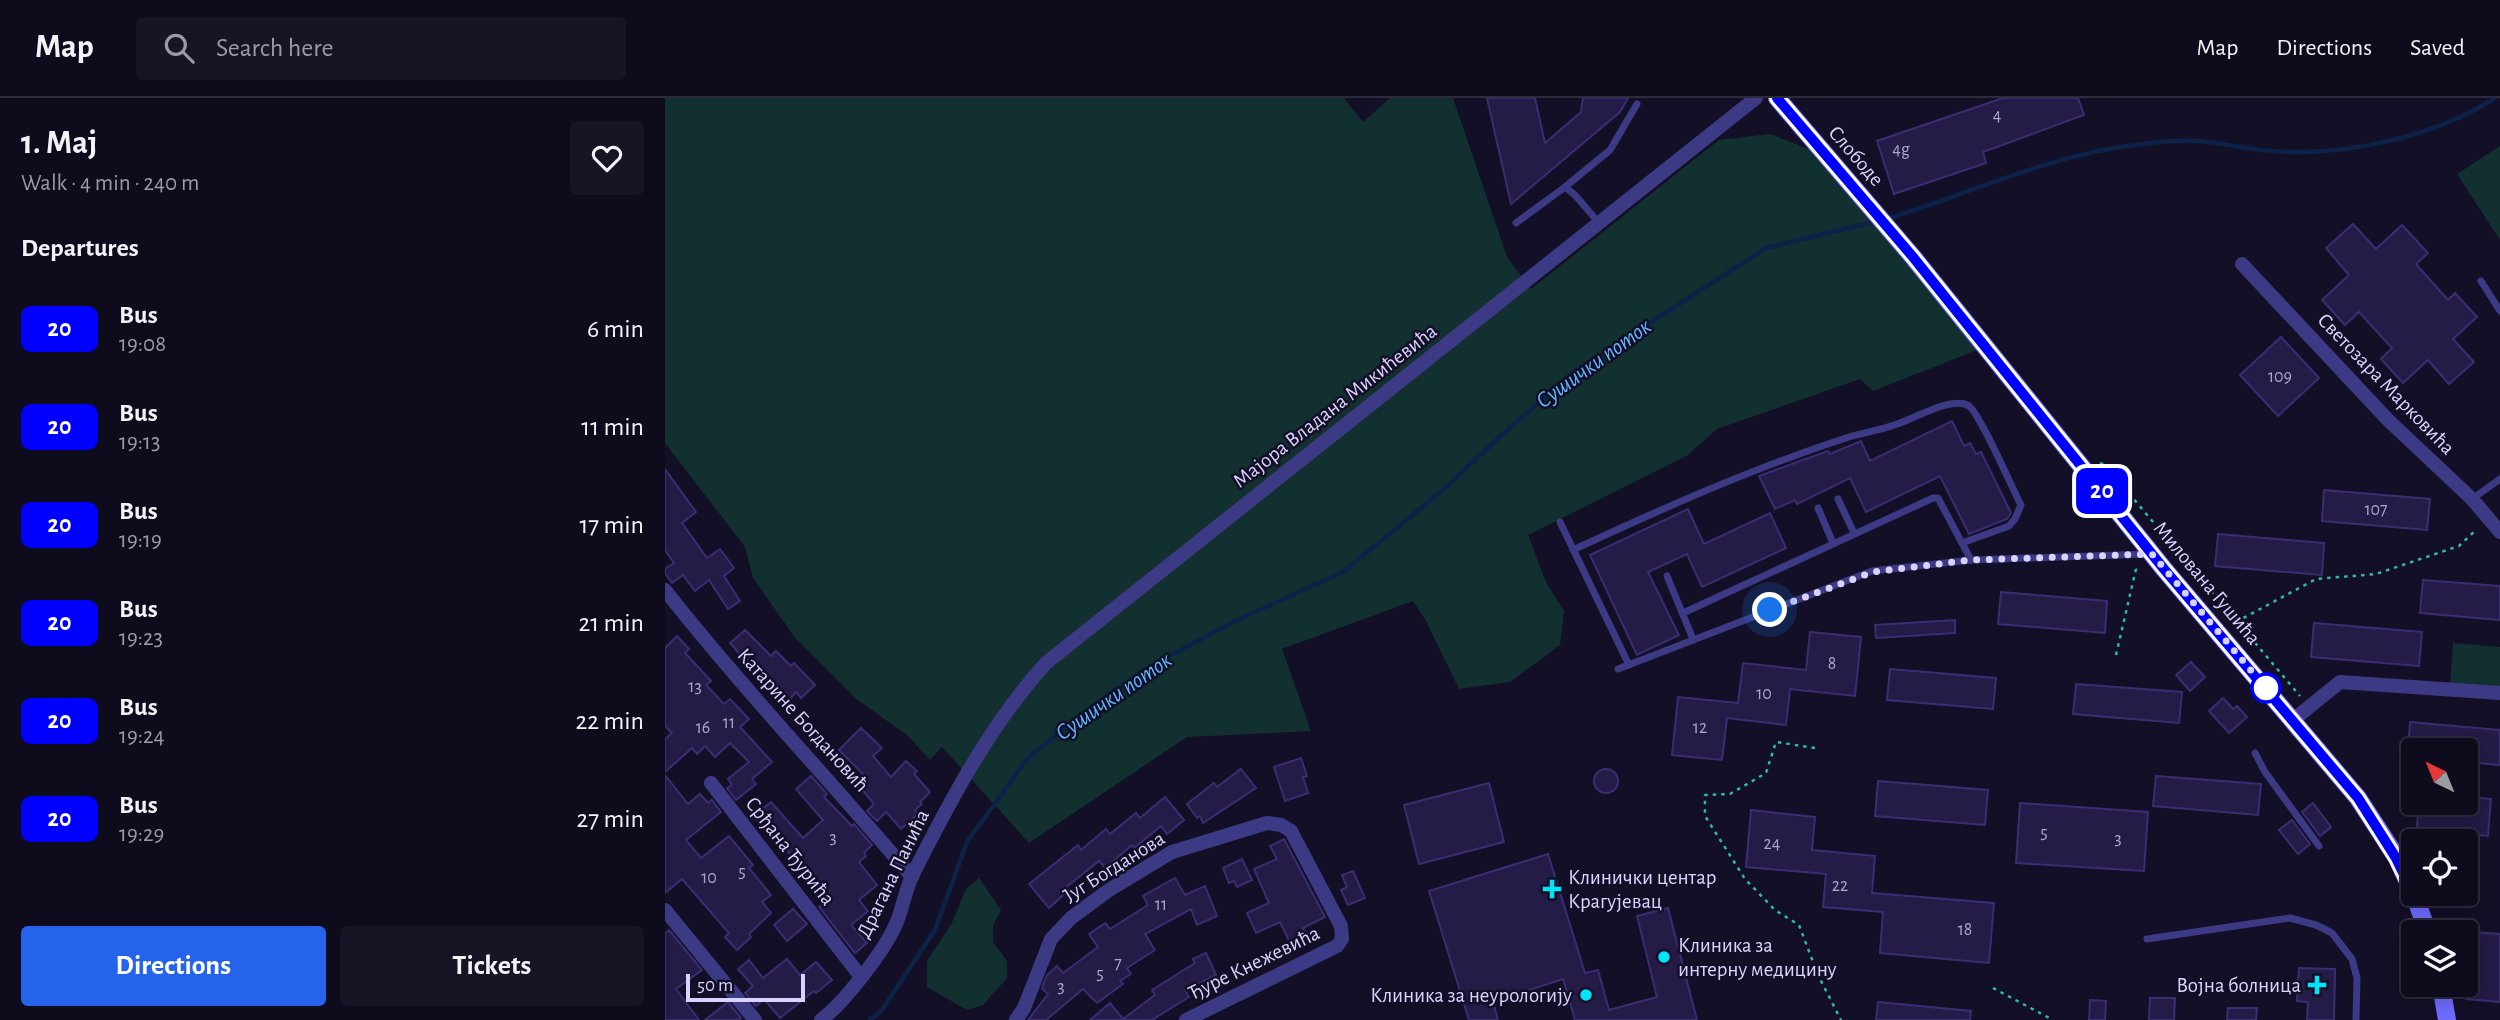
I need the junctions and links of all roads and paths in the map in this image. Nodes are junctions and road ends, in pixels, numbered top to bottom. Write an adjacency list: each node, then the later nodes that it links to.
1 (1756, 98): 7 (street, Мајора Владана Микићевића)
2 (1777, 98): 5 (street, Слободе)
3 (1637, 104): 4 (lane)
4 (1565, 187): 6 (lane); 7 (lane)
5 (1874, 211): 11 (street, Милована Гушића)
6 (1516, 223)
7 (1599, 223): 40 (street, Мајора Владана Микићевића)
8 (2242, 264): 14 (street, Светозара Марковића)
9 (2481, 281): 10 (lane)
10 (2500, 311)
11 (2079, 463): 23 (street, Милована Гушића); 29 (path)
12 (2500, 480): 14 (lane)
13 (1838, 499): 19 (lane)
14 (2472, 499): 16 (street, Светозара Марковића)
15 (1818, 508): 20 (lane)
16 (2489, 518): 18 (street, Светозара Марковића); 29 (path)
17 (1560, 522): 22 (lane)
18 (2500, 532)
19 (1854, 533): 20 (lane); 21 (lane)
20 (1833, 543): 28 (lane)
21 (1962, 543): 22 (lane); 25 (lane)
22 (1573, 550): 33 (lane)
23 (2152, 554): 24 (lane); 30 (street, Милована Гушића)
24 (2128, 555): 25 (lane); 32 (path)
25 (1971, 560): 31 (lane)
26 (1667, 576): 28 (lane)
27 (665, 590): 45 (street, Катарине Богдановић)
28 (1682, 613): 31 (lane)
29 (2236, 622): 30 (path); 36 (path)
30 (2217, 631): 37 (street, Милована Гушића)
31 (1693, 639): 33 (lane)
32 (2116, 655)
33 (1629, 665): 34 (lane)
34 (1618, 669)
35 (2500, 693): 36 (street)
36 (2309, 707): 37 (street)
37 (2293, 720): 44 (street, Милована Гушића)
38 (1815, 748): 55 (path)
39 (2255, 753): 43 (lane)
40 (967, 773): 45 (street, Драгана Панића)
41 (711, 783): 48 (street, Срђана Ђурића)
42 (1291, 831): 53 (street, Југ Богданова); 54 (street, Ђуре Кнежевића)
43 (2319, 846)
44 (2401, 870)
45 (912, 877): 48 (street, Драгана Панића)
46 (665, 910): 51 (street)
47 (2147, 939): 57 (lane)
48 (861, 977): 52 (street, Драгана Панића)
49 (1993, 988): 56 (path)
50 (2443, 997): 58 (street)
51 (755, 1020)
52 (821, 1020)
53 (1016, 1020)
54 (1186, 1020)
55 (1841, 1020)
56 (2053, 1020)
57 (2355, 1020)
58 (2447, 1020)

